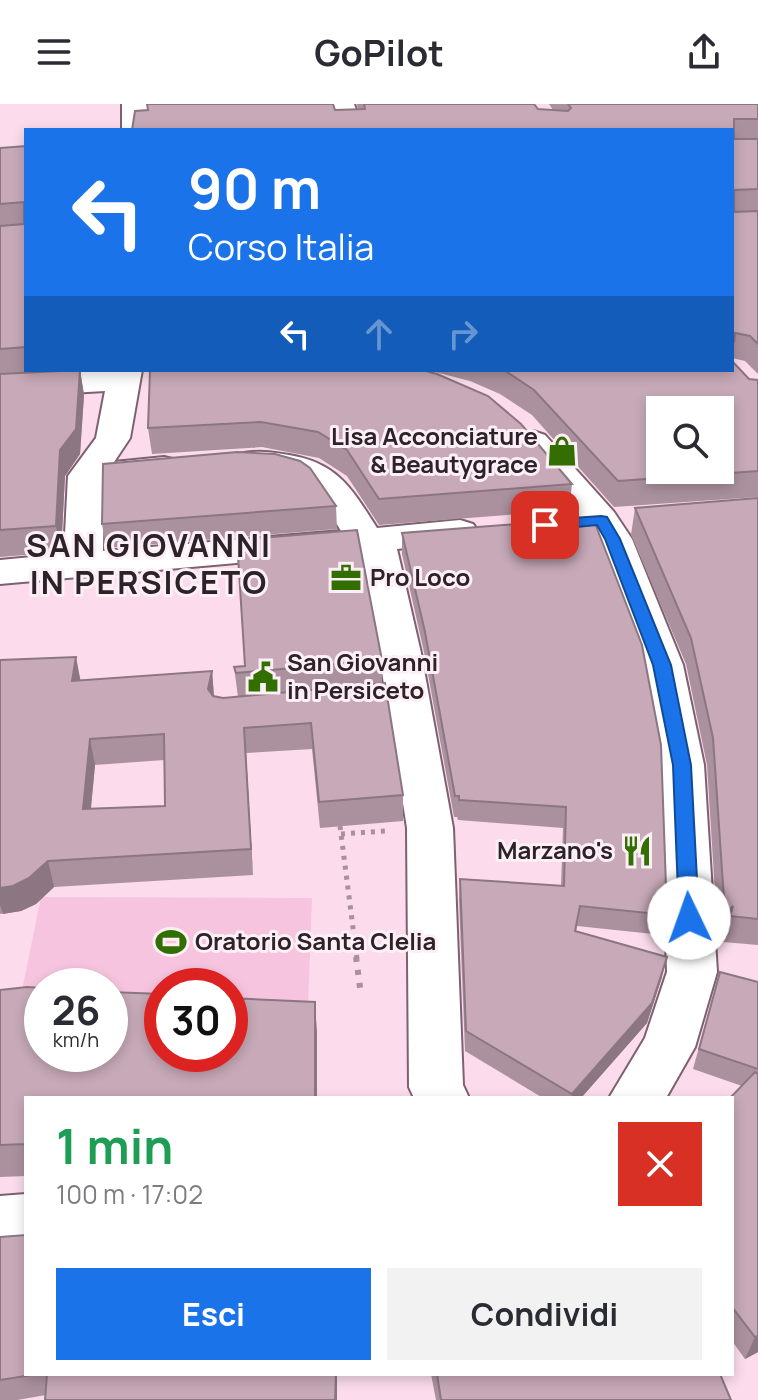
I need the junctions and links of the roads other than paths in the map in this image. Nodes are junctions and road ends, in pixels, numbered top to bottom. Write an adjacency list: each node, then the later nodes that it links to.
1 (341, 104): 2 (street)
2 (349, 128)
3 (124, 375): 4 (street); 6 (street)
4 (0, 387)
5 (508, 418): 7 (street)
6 (86, 476): 10 (street); 11 (street)
7 (617, 519): 8 (street); 14 (street)
8 (556, 524)
9 (496, 529): 10 (street)
10 (371, 540): 11 (street); 13 (street)
11 (83, 566): 12 (street)
12 (0, 572)
13 (441, 1096)
14 (637, 1096)
15 (24, 1221): 16 (street)
16 (0, 1223)

